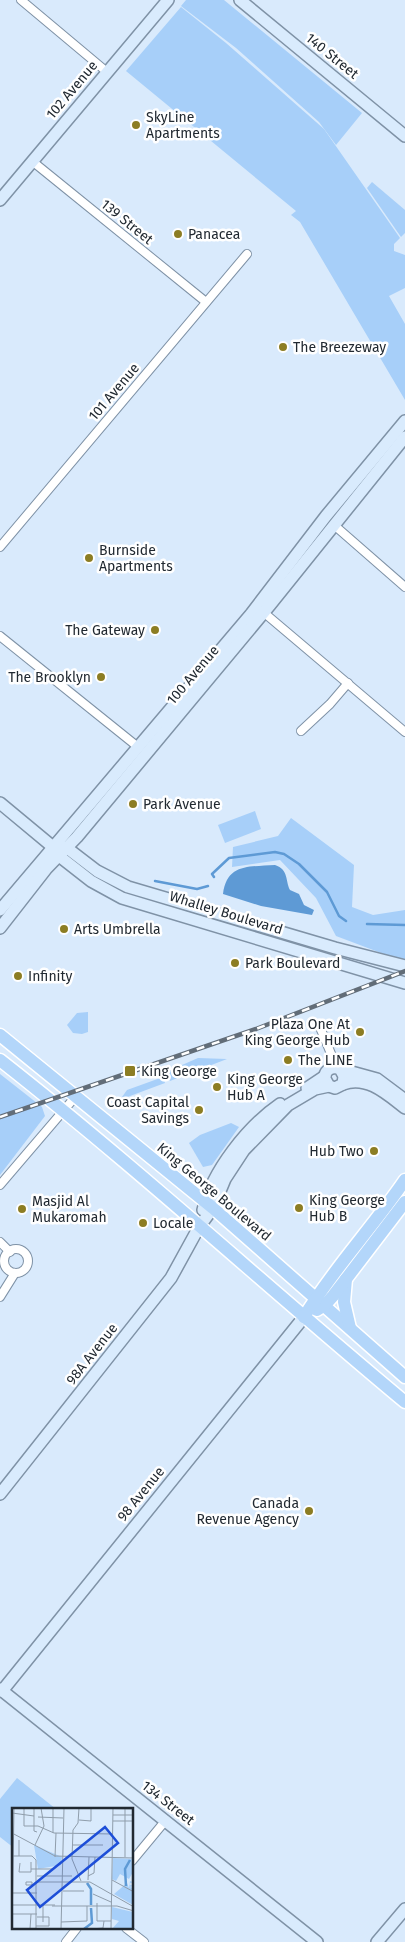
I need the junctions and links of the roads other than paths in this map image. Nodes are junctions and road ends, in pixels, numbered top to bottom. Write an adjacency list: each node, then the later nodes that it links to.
1 (21, 0): 4 (street)
2 (168, 0): 4 (main road, 102 Avenue)
3 (240, 0): 5 (main road, 140 Street)
4 (107, 72): 6 (main road, 102 Avenue)
5 (405, 136)
6 (32, 161): 7 (main road, 102 Avenue); 9 (street, 139 Street)
7 (0, 200)
8 (247, 254): 9 (street, 101 Avenue)
9 (206, 302): 13 (street, 101 Avenue)
10 (405, 420): 15 (main road, 100 Avenue)
11 (405, 438): 12 (main road, 100 Avenue)
12 (334, 525): 14 (street); 15 (main road, 100 Avenue)
13 (0, 547)
14 (405, 587)
15 (260, 610): 17 (street); 20 (main road, 100 Avenue); 22 (main road, 100 Avenue)
16 (0, 636): 20 (street)
17 (348, 683): 18 (street); 19 (street)
18 (301, 731)
19 (405, 732)
20 (138, 747): 22 (main road, 100 Avenue)
21 (0, 803): 22 (main road, Whalley Boulevard)
22 (60, 850): 23 (main road, 100 Avenue); 24 (main road, 100 Avenue); 25 (main road, Whalley Boulevard); 26 (main road, Whalley Boulevard)
23 (0, 910)
24 (0, 928)
25 (405, 966)
26 (405, 984)
27 (319, 1025): 30 (street)
28 (0, 1035): 31 (main road, King George Boulevard)
29 (0, 1060): 34 (main road)
30 (332, 1071): 32 (main road); 33 (main road); 38 (main road, 98A Avenue)
31 (76, 1096): 34 (street); 38 (main road, King George Boulevard)
32 (405, 1100)
33 (405, 1108)
34 (64, 1109): 36 (street); 39 (main road)
35 (405, 1180): 45 (main road)
36 (0, 1185)
37 (405, 1202): 43 (main road)
38 (209, 1205): 39 (main road, 98A Avenue); 45 (main road, King George Boulevard)
39 (200, 1227): 46 (main road); 50 (main road, 98A Avenue)
40 (0, 1242): 41 (street)
41 (10, 1252): 42 (street); 42 (street)
42 (15, 1273): 44 (street)
43 (346, 1279): 45 (main road); 47 (main road)
44 (0, 1297)
45 (320, 1301): 46 (main road); 47 (main road, King George Boulevard)
46 (304, 1317): 49 (main road); 51 (main road, 98 Avenue)
47 (350, 1328): 48 (main road, King George Boulevard)
48 (405, 1377)
49 (405, 1402)
50 (0, 1494)
51 (1, 1690): 52 (main road, 134 Street)
52 (166, 1820): 53 (street); 59 (main road, 134 Street)
53 (134, 1859)
54 (405, 1909): 60 (main road)
55 (75, 1930): 57 (street)
56 (129, 1930): 58 (street)
57 (66, 1942)
58 (144, 1942)
59 (317, 1942)
60 (377, 1942)

